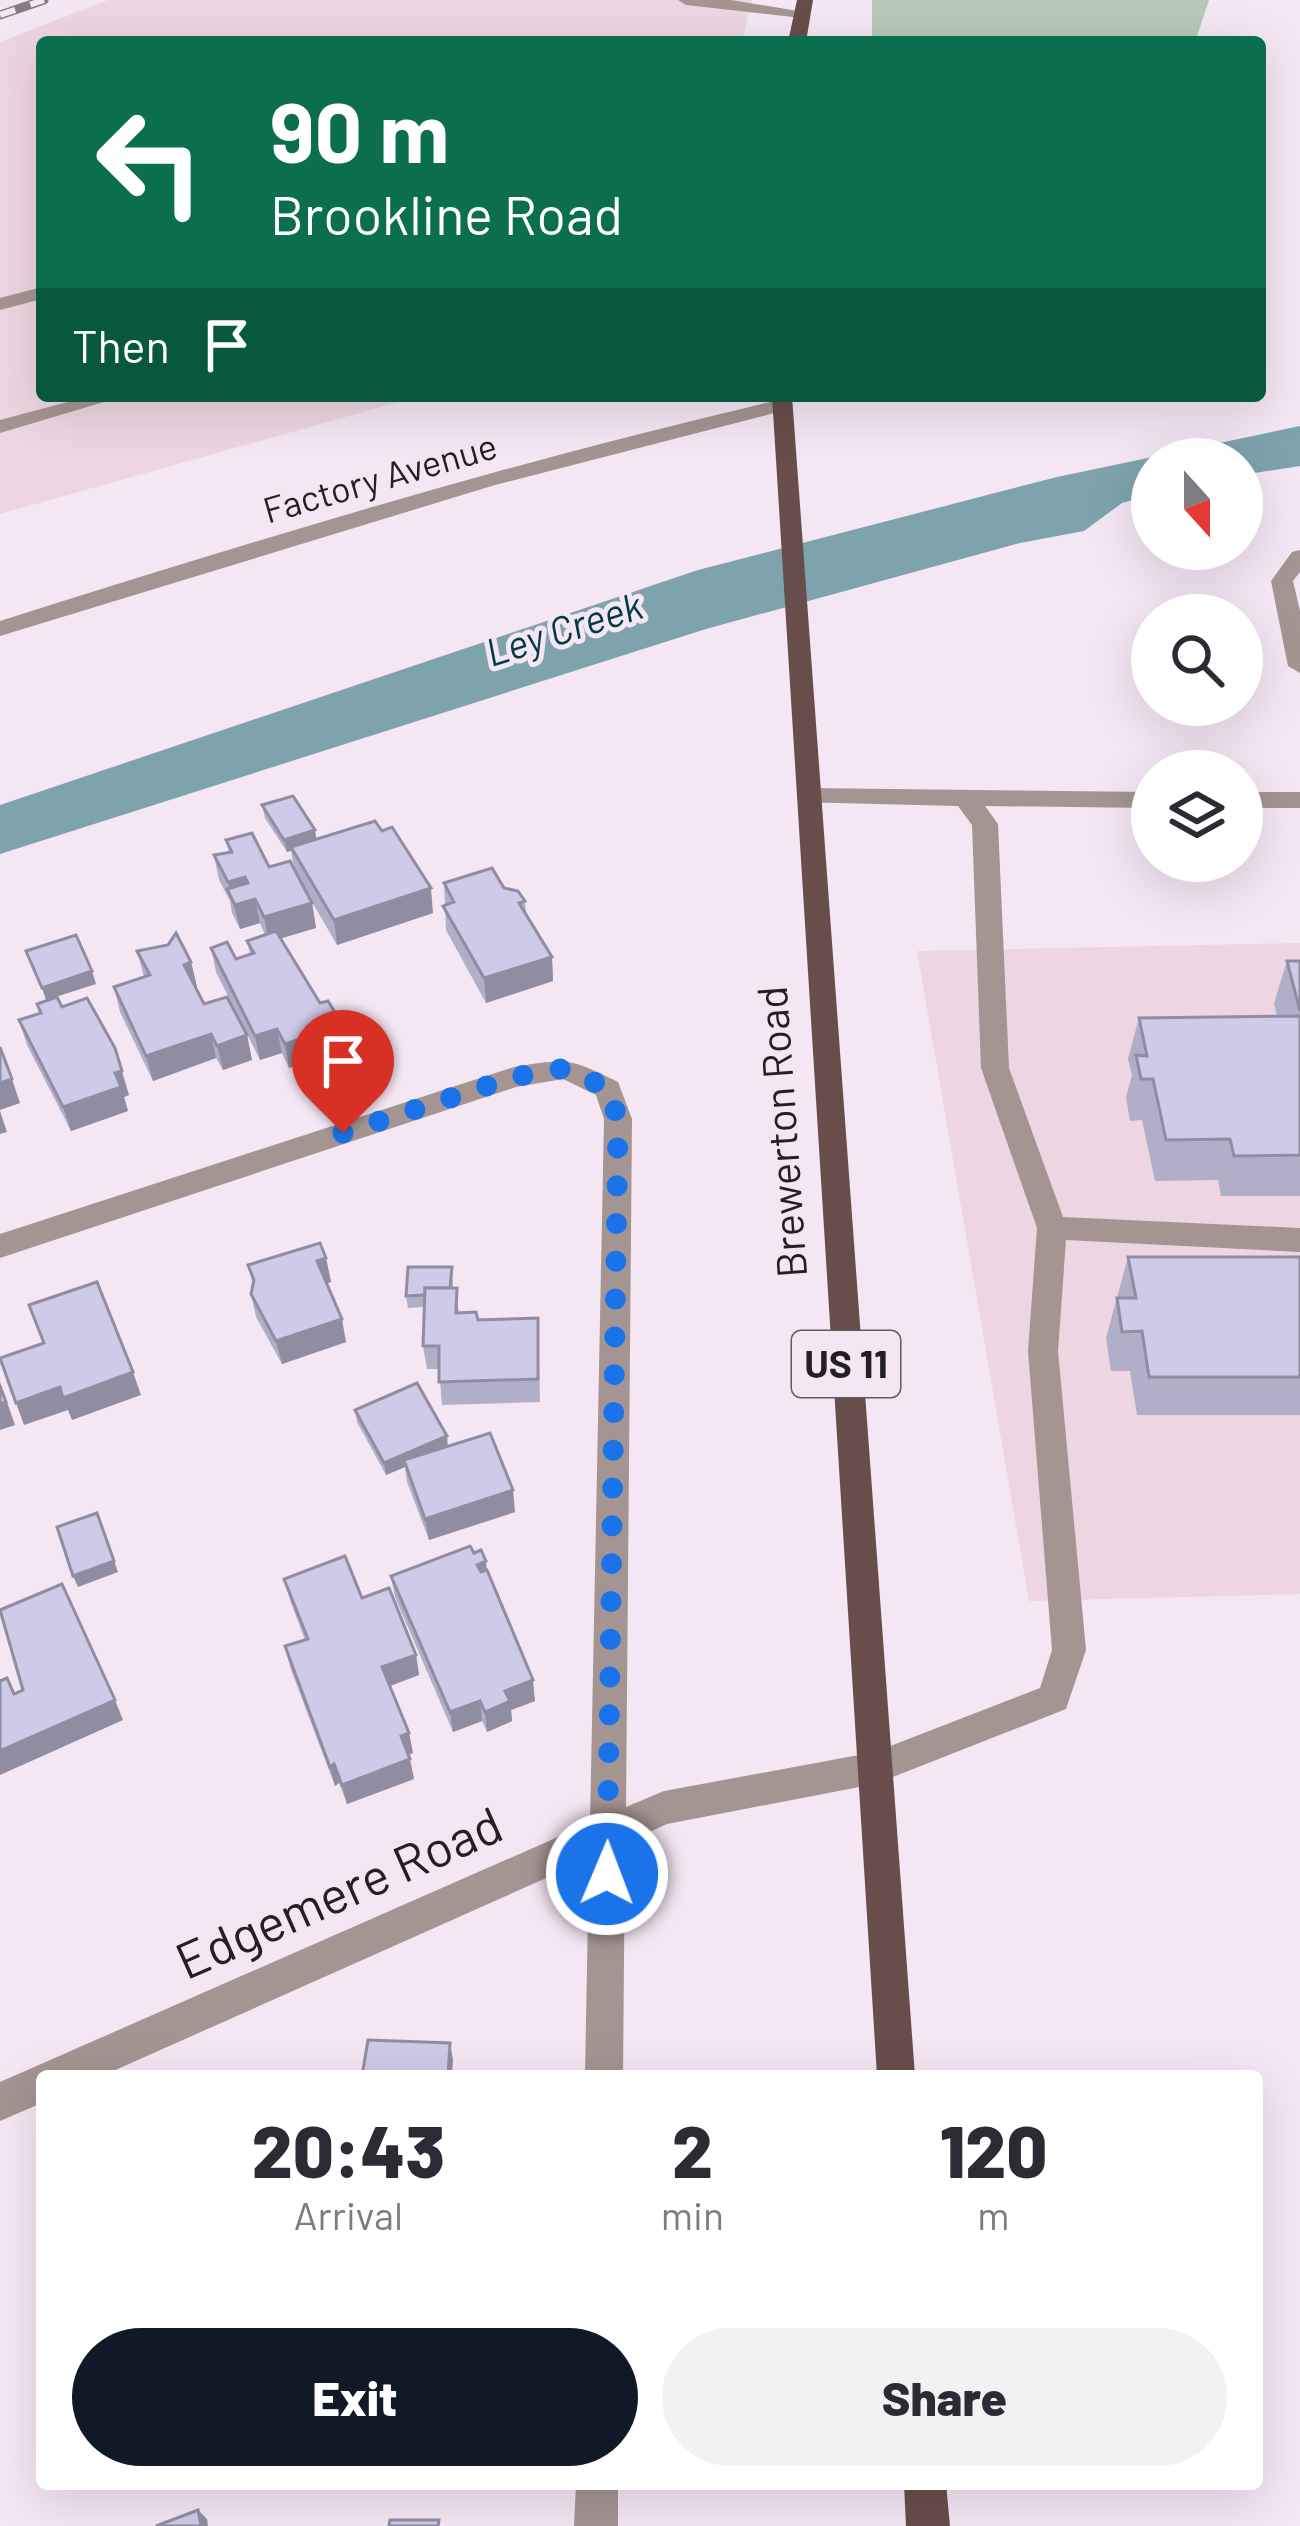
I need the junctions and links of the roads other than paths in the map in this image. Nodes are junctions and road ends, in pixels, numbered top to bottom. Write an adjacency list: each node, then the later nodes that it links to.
1 (686, 0): 2 (street)
2 (804, 6): 3 (main road)
3 (798, 36)
4 (36, 295): 5 (street)
5 (0, 304)
6 (92, 402): 9 (street)
7 (775, 402): 11 (street, Factory Avenue)
8 (783, 402): 13 (main road, Brewerton Road / US 11)
9 (0, 427)
10 (1300, 557): 12 (street)
11 (0, 629)
12 (1300, 666)
13 (807, 796): 14 (street); 21 (main road, Brewerton Road / US 11)
14 (965, 798): 15 (street); 18 (street)
15 (1131, 800)
16 (1263, 800): 17 (street)
17 (1300, 800)
18 (1052, 1228): 19 (street); 21 (street, Edgemere Road)
19 (1300, 1240)
20 (0, 1246): 22 (street)
21 (875, 1768): 22 (street, Edgemere Road); 25 (main road, Brewerton Road / US 11)
22 (608, 1833): 23 (street, Edgemere Road); 24 (street)
23 (72, 2070)
24 (604, 2070)
25 (896, 2070)
26 (36, 2086): 27 (street)
27 (0, 2102)
28 (597, 2490): 30 (street)
29 (925, 2490): 31 (main road)
30 (596, 2526)
31 (928, 2526)

